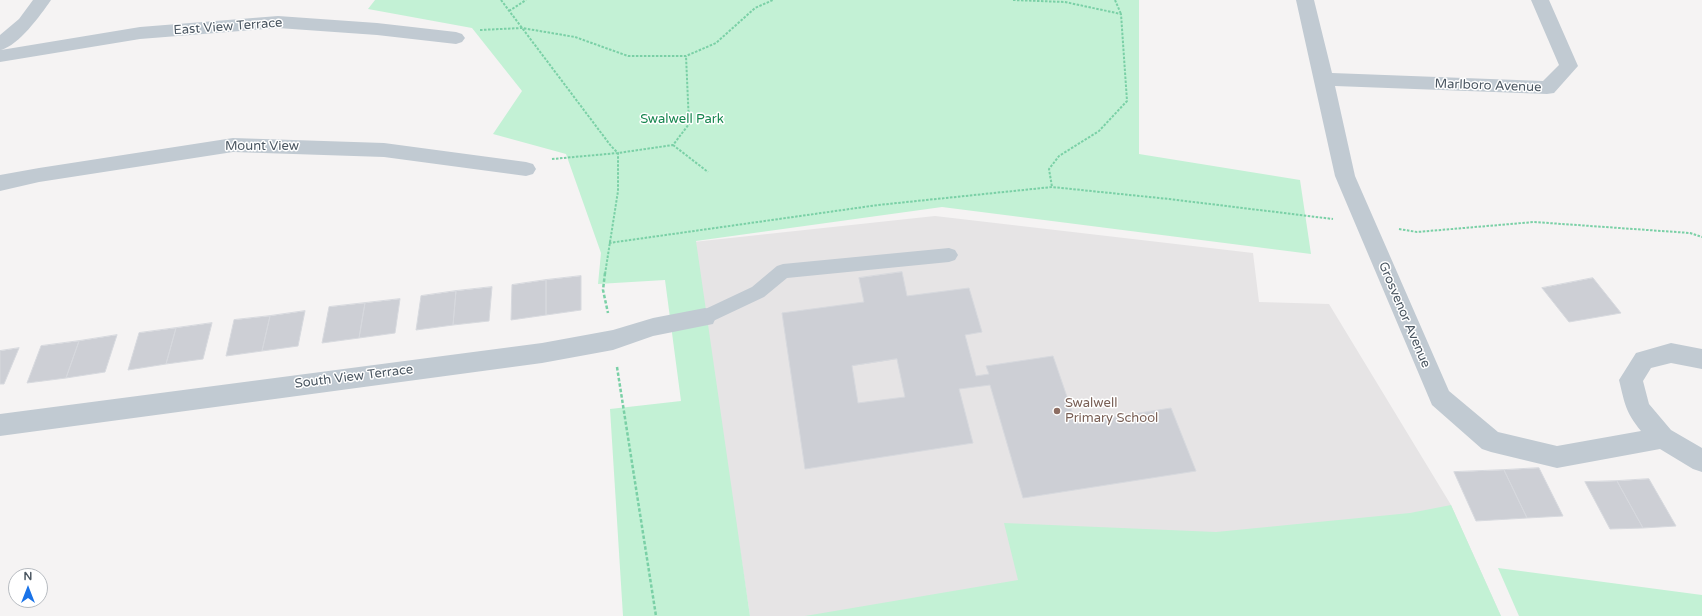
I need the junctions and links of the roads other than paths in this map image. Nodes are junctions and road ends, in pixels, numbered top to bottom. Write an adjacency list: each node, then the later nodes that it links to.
1 (42, 0): 5 (street)
2 (1305, 0): 7 (street, Grosvenor Avenue)
3 (1540, 0): 7 (street, Marlboro Avenue)
4 (456, 38): 6 (street, East View Terrace)
5 (0, 44)
6 (0, 56)
7 (1324, 79): 14 (street, Grosvenor Avenue)
8 (526, 168): 9 (street, Mount View)
9 (0, 183)
10 (949, 255): 11 (lane)
11 (705, 318): 13 (street, South View Terrace)
12 (1702, 360): 14 (street)
13 (0, 425)
14 (1662, 438): 15 (street)
15 (1702, 461)

